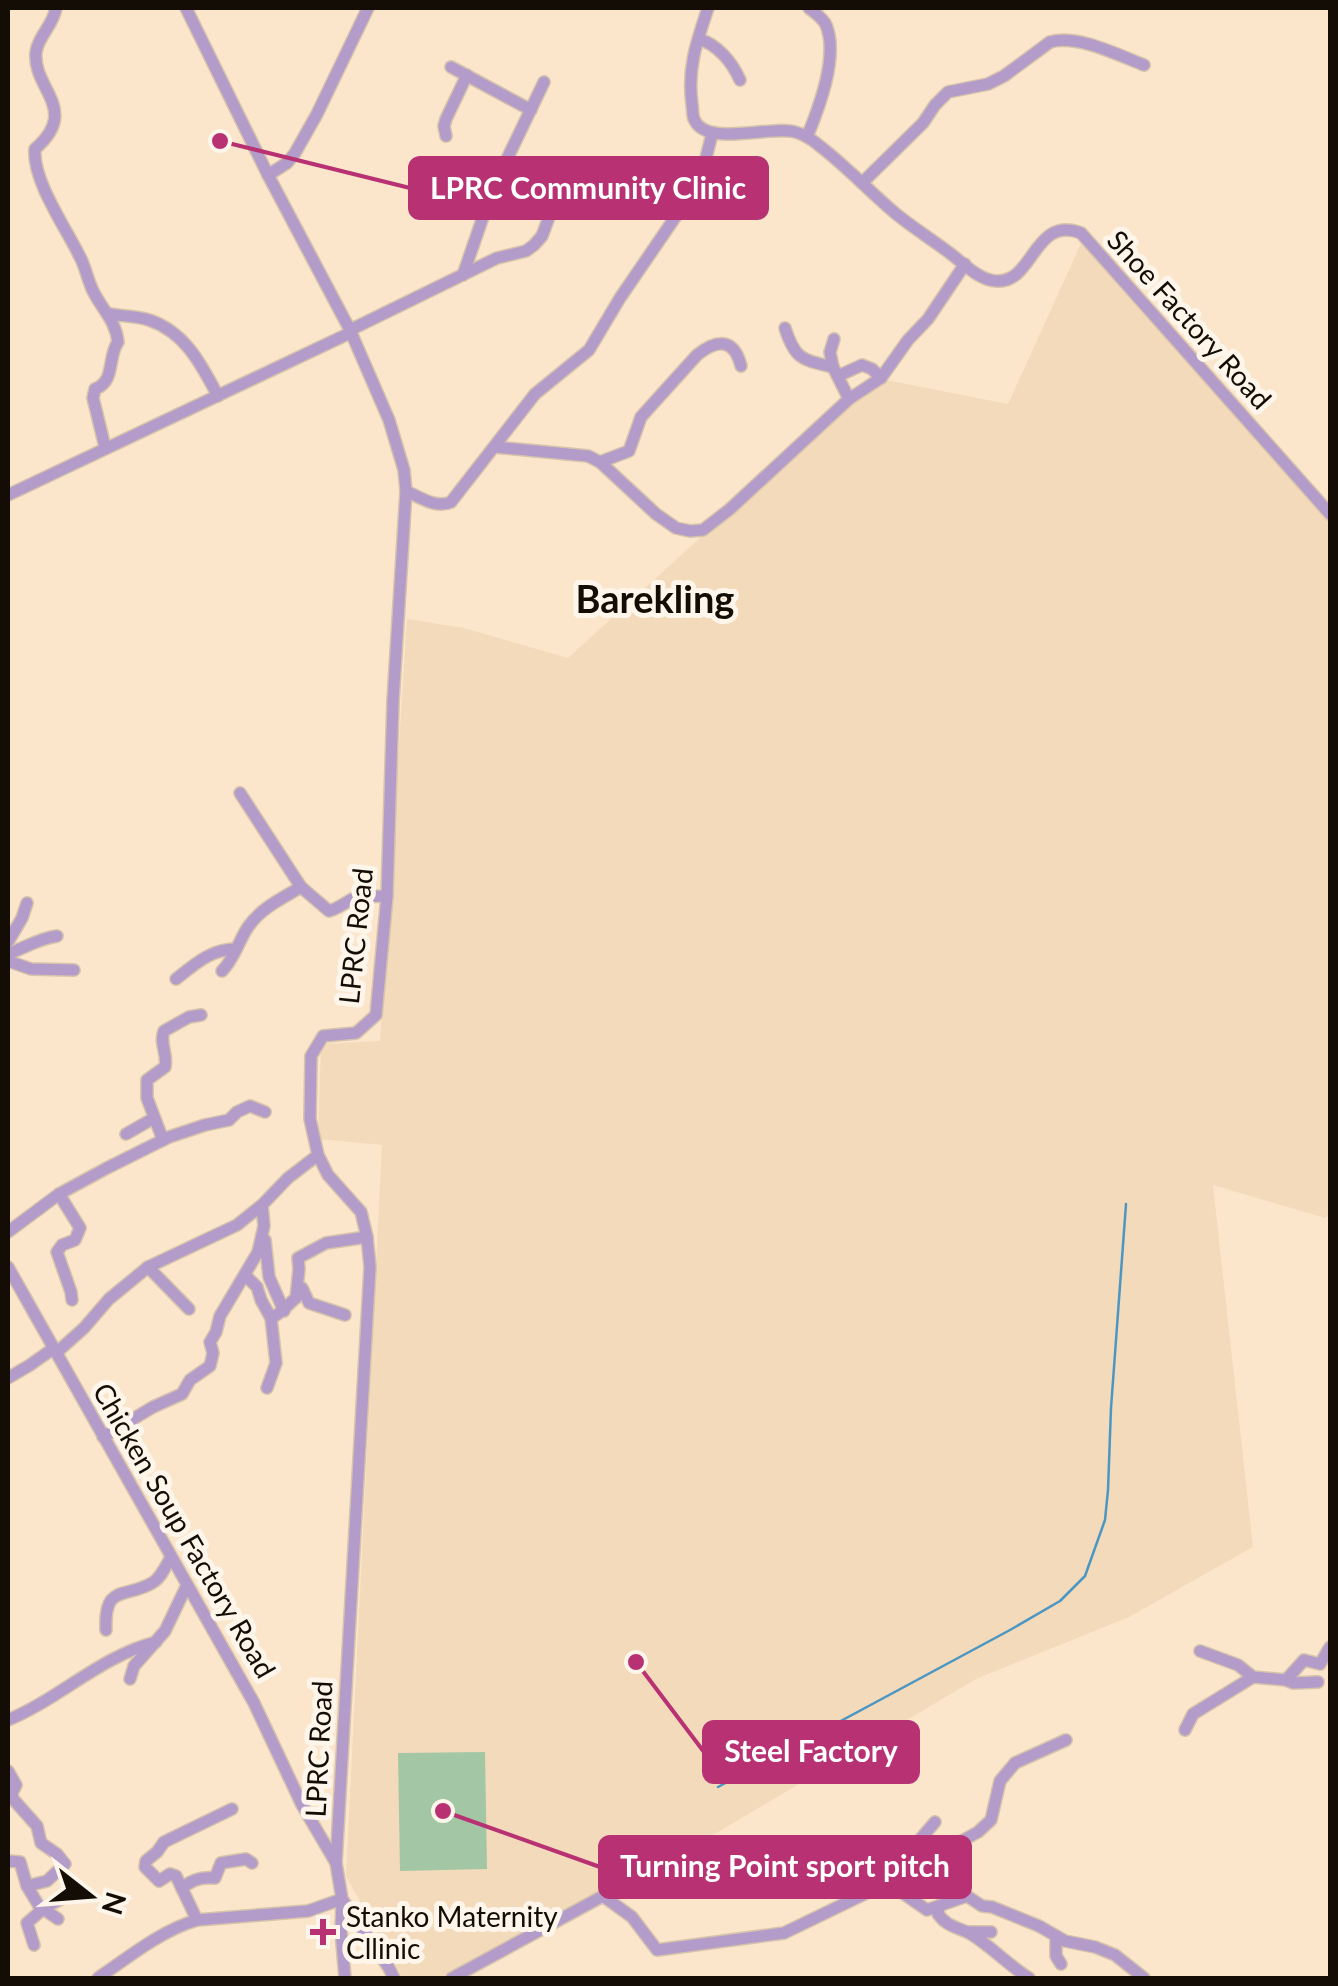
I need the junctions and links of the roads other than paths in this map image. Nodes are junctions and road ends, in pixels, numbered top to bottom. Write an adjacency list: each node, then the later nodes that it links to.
1 (56, 8): 21 (street)
2 (186, 8): 16 (street, LPRC Road)
3 (368, 8): 16 (street)
4 (708, 8): 6 (street)
5 (809, 8): 15 (street)
6 (699, 39): 10 (street); 13 (street)
7 (1144, 65): 17 (street)
8 (451, 67): 9 (street)
9 (468, 75): 12 (street); 14 (street)
10 (740, 80)
11 (544, 82): 12 (street)
12 (531, 110): 20 (street)
13 (712, 134): 15 (street); 31 (street)
14 (446, 136)
15 (806, 136): 17 (street, Shoe Factory Road)
16 (268, 175): 23 (street, LPRC Road)
17 (862, 183): 19 (street, Shoe Factory Road)
18 (548, 220): 20 (street)
19 (964, 264): 27 (street); 35 (street, Shoe Factory Road)
20 (464, 275): 23 (street)
21 (108, 314): 28 (street); 30 (street)
22 (784, 328): 26 (street)
23 (350, 332): 28 (street); 33 (street, LPRC Road)
24 (834, 339): 26 (street)
25 (741, 366): 32 (street)
26 (836, 371): 27 (street); 29 (street)
27 (881, 378): 29 (street)
28 (218, 396): 30 (street)
29 (849, 399): 32 (street)
30 (105, 447): 34 (street)
31 (494, 447): 32 (street); 33 (street)
32 (600, 462)
33 (406, 491): 38 (street, LPRC Road)
34 (8, 495)
35 (1330, 514)
36 (240, 793): 37 (street)
37 (301, 887): 38 (street); 42 (street)
38 (387, 896): 52 (street, LPRC Road)
39 (27, 903): 41 (street)
40 (57, 936): 43 (street)
41 (8, 942)
42 (236, 949): 45 (street); 46 (street)
43 (8, 958): 44 (street)
44 (74, 970)
45 (222, 970)
46 (176, 980)
47 (201, 1014): 49 (street)
48 (265, 1112): 51 (street)
49 (154, 1118): 50 (street); 51 (street)
50 (126, 1134)
51 (163, 1140): 53 (street)
52 (318, 1156): 54 (street); 56 (street, LPRC Road)
53 (59, 1194): 55 (street); 61 (street)
54 (262, 1209): 58 (street); 59 (street); 63 (street)
55 (8, 1232)
56 (366, 1237): 60 (street); 88 (street, LPRC Road)
57 (8, 1267): 66 (street, Chicken Soup Factory Road)
58 (148, 1268): 62 (street); 66 (street)
59 (245, 1275): 65 (street); 69 (street)
60 (298, 1287): 63 (street); 64 (street)
61 (72, 1300)
62 (189, 1309)
63 (284, 1311): 65 (street)
64 (345, 1315)
65 (271, 1318): 68 (street)
66 (55, 1350): 67 (street); 69 (street, Chicken Soup Factory Road)
67 (8, 1378)
68 (268, 1388)
69 (103, 1437): 70 (street, Chicken Soup Factory Road)
70 (171, 1557): 71 (street, Chicken Soup Factory Road); 72 (street)
71 (187, 1584): 73 (street); 88 (street, Chicken Soup Factory Road)
72 (106, 1630)
73 (156, 1642): 77 (street); 80 (street)
74 (1330, 1648): 78 (street)
75 (1200, 1652): 76 (street)
76 (1253, 1676): 78 (street); 81 (street)
77 (130, 1679)
78 (1286, 1680): 79 (street)
79 (1318, 1682)
80 (8, 1720)
81 (1184, 1730)
82 (1066, 1740): 91 (street)
83 (8, 1771): 90 (street)
84 (232, 1808): 92 (street)
85 (935, 1822): 91 (street)
86 (8, 1861): 90 (street)
87 (252, 1863): 92 (street)
88 (336, 1863): 95 (street, Chicken Soup Factory Road)
89 (657, 1870): 94 (street)
90 (27, 1886): 97 (street)
91 (879, 1887): 94 (street); 96 (street)
92 (182, 1889): 99 (street)
93 (78, 1890): 97 (street)
94 (603, 1896): 108 (street)
95 (342, 1899): 99 (street); 106 (street); 107 (street, Chicken Soup Factory Road)
96 (939, 1906): 100 (street); 102 (street)
97 (44, 1908): 98 (street); 103 (street)
98 (58, 1918)
99 (196, 1920): 105 (street)
100 (968, 1932): 101 (street); 109 (street)
101 (991, 1932)
102 (1056, 1936): 104 (street); 110 (street)
103 (34, 1945)
104 (1062, 1964)
105 (98, 1978)
106 (346, 1978)
107 (394, 1978)
108 (452, 1978)
109 (1029, 1978)
110 (1144, 1978)

